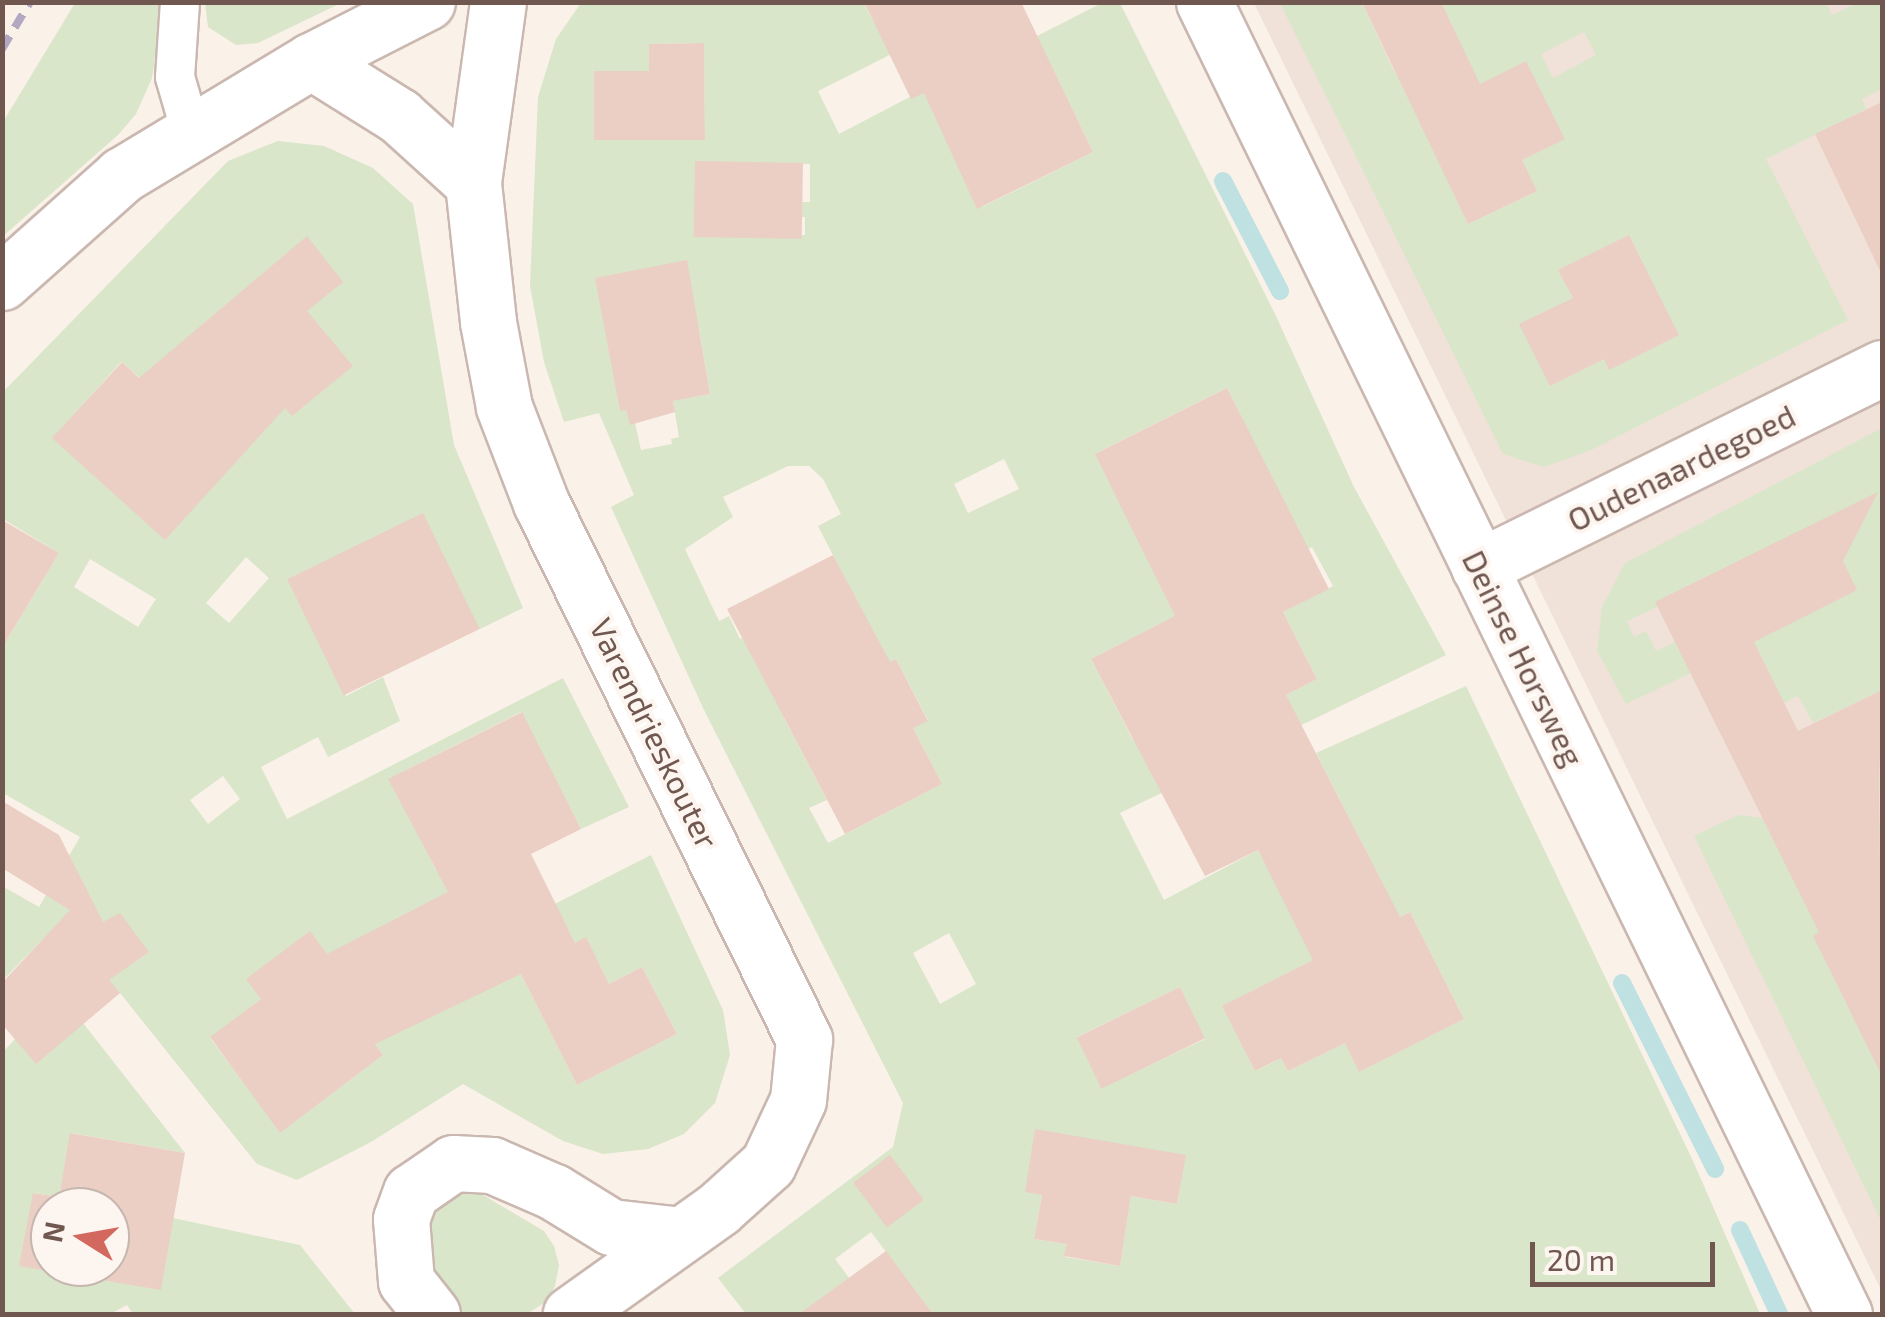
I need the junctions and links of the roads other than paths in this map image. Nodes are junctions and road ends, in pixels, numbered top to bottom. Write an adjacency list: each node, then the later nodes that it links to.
1 (180, 2): 6 (lane)
2 (427, 2): 5 (street)
3 (498, 2): 7 (street, Varendrieskouter)
4 (1204, 2): 10 (street, Deinse Horsweg)
5 (311, 61): 6 (street); 7 (street)
6 (192, 132): 8 (street)
7 (473, 183): 11 (street, Varendrieskouter)
8 (2, 282)
9 (1882, 368): 10 (street, Oudenaardegoed)
10 (1480, 567): 14 (street, Deinse Horsweg)
11 (680, 1235): 12 (street); 13 (street, Varendrieskouter)
12 (432, 1314)
13 (571, 1314)
14 (1844, 1314)

